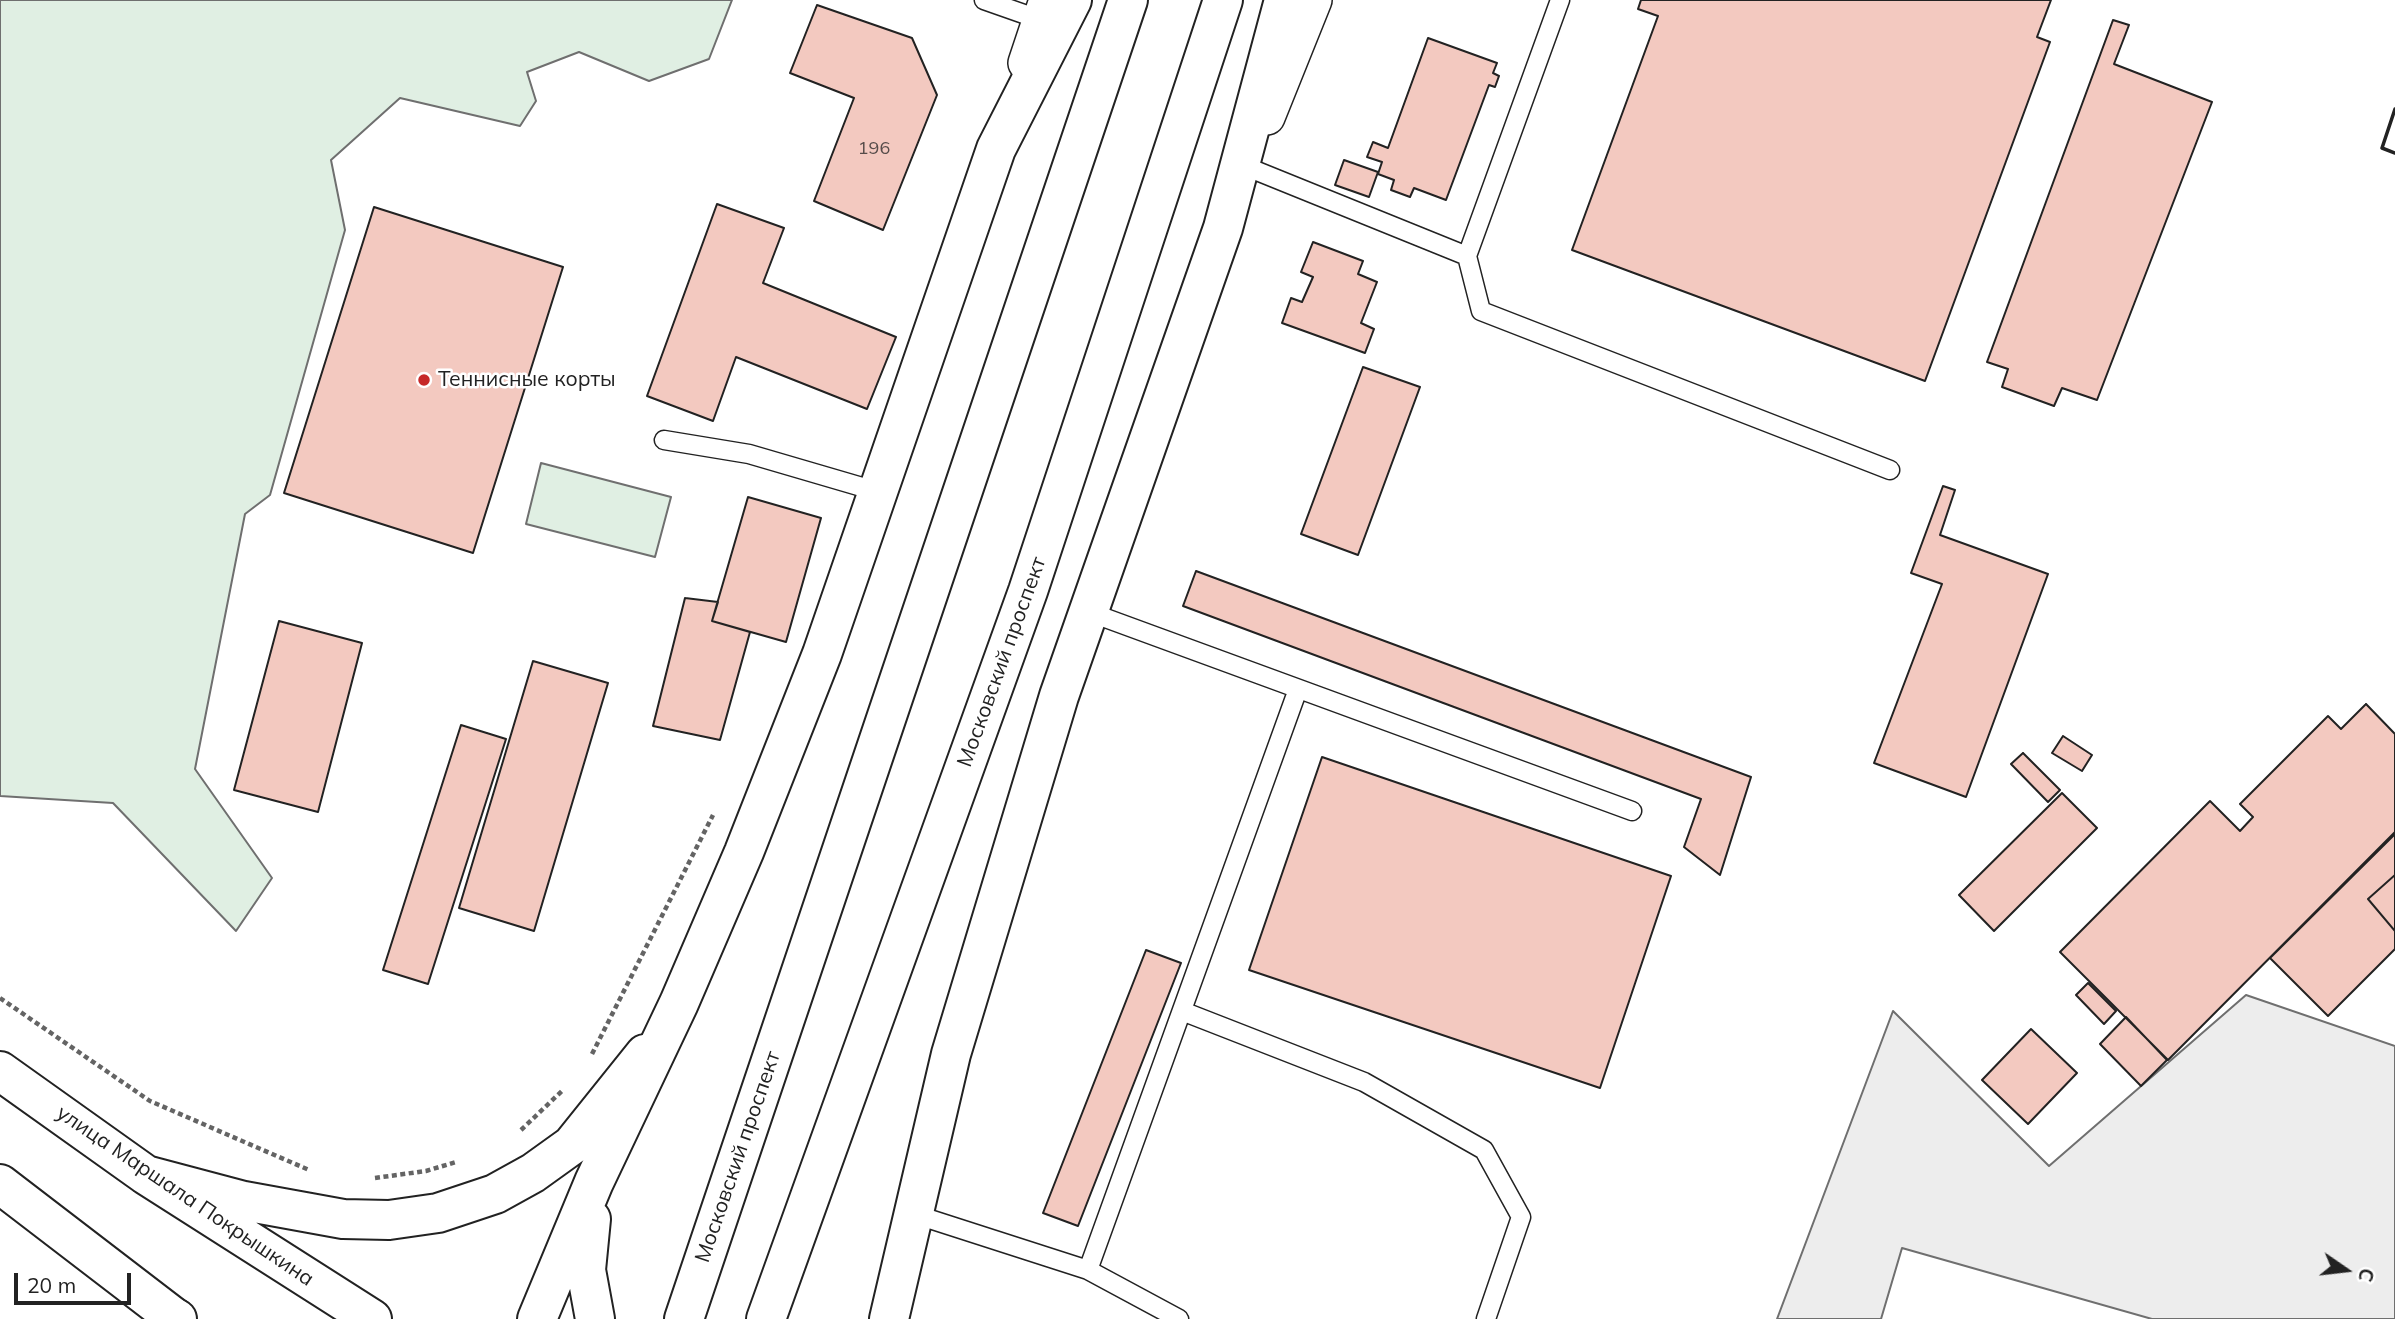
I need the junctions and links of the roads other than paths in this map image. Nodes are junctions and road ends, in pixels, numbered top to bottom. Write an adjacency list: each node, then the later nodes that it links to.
1 (984, 0): 7 (lane)
2 (1128, 0): 29 (main road, Московский проспект)
3 (1223, 0): 30 (main road, Московский проспект)
4 (1284, 0): 9 (main road)
5 (1314, 0): 8 (street)
6 (1560, 0): 10 (lane)
7 (1053, 7): 13 (main road)
8 (1247, 167): 9 (street); 10 (lane)
9 (1223, 228): 14 (main road)
10 (1468, 256): 12 (lane)
11 (664, 440): 13 (lane)
12 (1890, 470)
13 (879, 492): 17 (main road)
14 (1089, 612): 15 (lane); 23 (main road)
15 (1298, 689): 16 (lane); 18 (lane)
16 (1632, 811)
17 (679, 1003): 20 (main road); 21 (main road)
18 (1182, 1011): 24 (lane); 33 (lane)
19 (0, 1071): 20 (main road, улица Маршала Покрышкина)
20 (146, 1175): 26 (main road, улица Маршала Покрышкина)
21 (594, 1182): 27 (main road); 28 (main road)
22 (0, 1184): 25 (main road)
23 (914, 1214): 24 (lane); 31 (main road)
24 (1088, 1270): 32 (lane)
25 (175, 1318)
26 (372, 1319)
27 (537, 1319)
28 (595, 1319)
29 (684, 1319)
30 (766, 1319)
31 (889, 1319)
32 (1179, 1319)
33 (1486, 1319)

